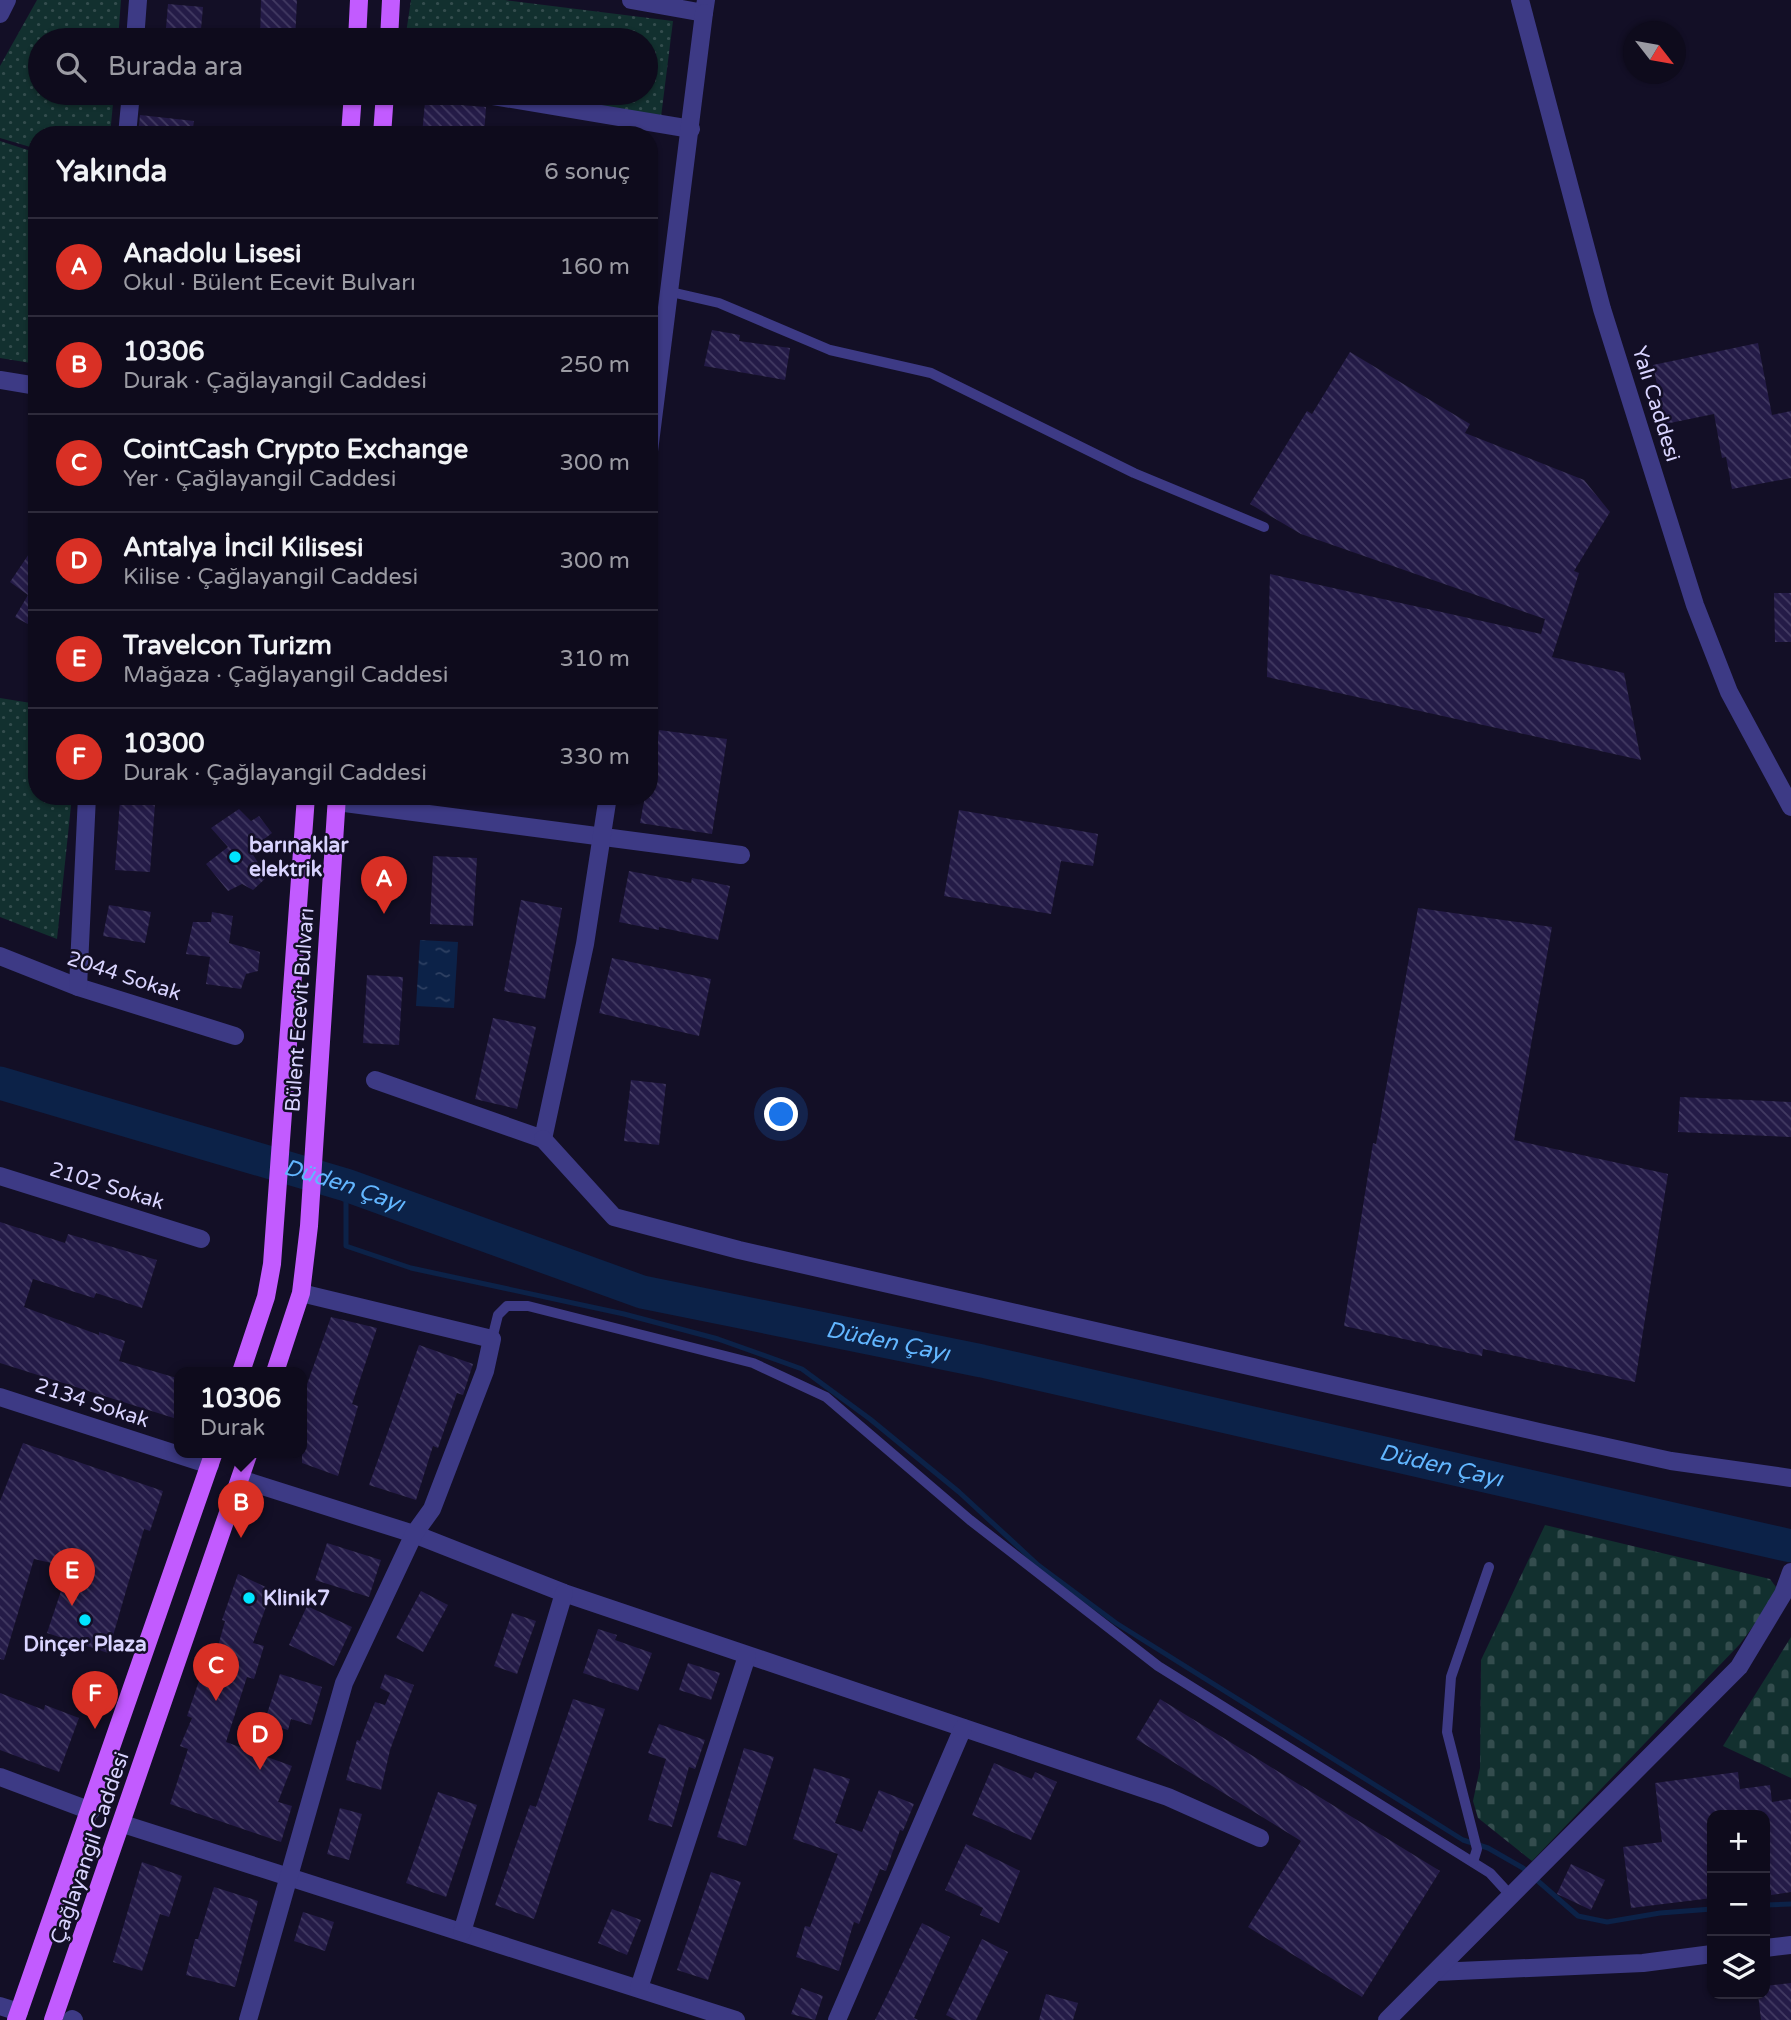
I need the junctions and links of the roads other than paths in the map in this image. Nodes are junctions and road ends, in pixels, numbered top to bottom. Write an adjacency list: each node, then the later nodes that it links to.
1 (7, 0): 8 (street)
2 (138, 0): 9 (street)
3 (359, 0): 10 (main road)
4 (391, 0): 11 (main road)
5 (631, 0): 7 (street)
6 (1520, 0): 30 (street, Yalı Caddesi)
7 (705, 7): 19 (street)
8 (0, 14)
9 (136, 28)
10 (358, 28)
11 (389, 28)
12 (130, 105): 16 (street)
13 (352, 105): 17 (main road)
14 (384, 105): 18 (main road)
15 (547, 105): 19 (street)
16 (128, 126)
17 (351, 126)
18 (383, 126)
19 (691, 129): 20 (street)
20 (671, 292): 21 (street); 24 (lane)
21 (658, 338)
22 (0, 380): 23 (street)
23 (28, 385)
24 (1264, 527)
25 (87, 805): 34 (street)
26 (305, 805): 42 (main road, Bülent Ecevit Bulvarı)
27 (337, 805): 40 (main road, Bülent Ecevit Bulvarı)
28 (382, 805): 31 (street)
29 (607, 805): 31 (street)
30 (1791, 807)
31 (602, 834): 32 (street); 37 (street)
32 (741, 855)
33 (0, 956): 34 (street, 2044 Sokak)
34 (78, 987): 35 (street, 2044 Sokak)
35 (234, 1036)
36 (375, 1080): 37 (street)
37 (543, 1139): 48 (street)
38 (0, 1176): 39 (street, 2102 Sokak)
39 (201, 1239)
40 (301, 1293): 41 (street); 43 (main road)
41 (492, 1339): 50 (street); 60 (lane)
42 (243, 1367)
43 (277, 1367)
44 (1, 1400): 45 (street, 2134 Sokak)
45 (174, 1448)
46 (247, 1458): 49 (main road, Çağlayangil Caddesi)
47 (212, 1459): 57 (main road, Çağlayangil Caddesi)
48 (1791, 1478)
49 (240, 1479): 50 (street); 58 (main road, Çağlayangil Caddesi)
50 (414, 1534): 53 (street); 61 (street)
51 (1489, 1567): 60 (lane)
52 (1790, 1578): 62 (street)
53 (564, 1593): 54 (street); 63 (street)
54 (747, 1656): 55 (street); 68 (street)
55 (963, 1728): 59 (street); 74 (street)
56 (0, 1777): 57 (street)
57 (91, 1811): 70 (main road, Çağlayangil Caddesi)
58 (123, 1824): 61 (street); 71 (main road, Çağlayangil Caddesi)
59 (1260, 1838)
60 (1473, 1862): 62 (lane)
61 (291, 1877): 63 (street); 72 (street)
62 (1514, 1894): 67 (street)
63 (462, 1932): 68 (street)
64 (1791, 1945): 65 (street)
65 (1770, 1947)
66 (1707, 1955): 67 (street)
67 (1436, 1972): 75 (street)
68 (639, 1989): 73 (street)
69 (0, 2006): 70 (street)
70 (17, 2016)
71 (53, 2020)
72 (248, 2020)
73 (736, 2020)
74 (837, 2020)
75 (1387, 2020)

